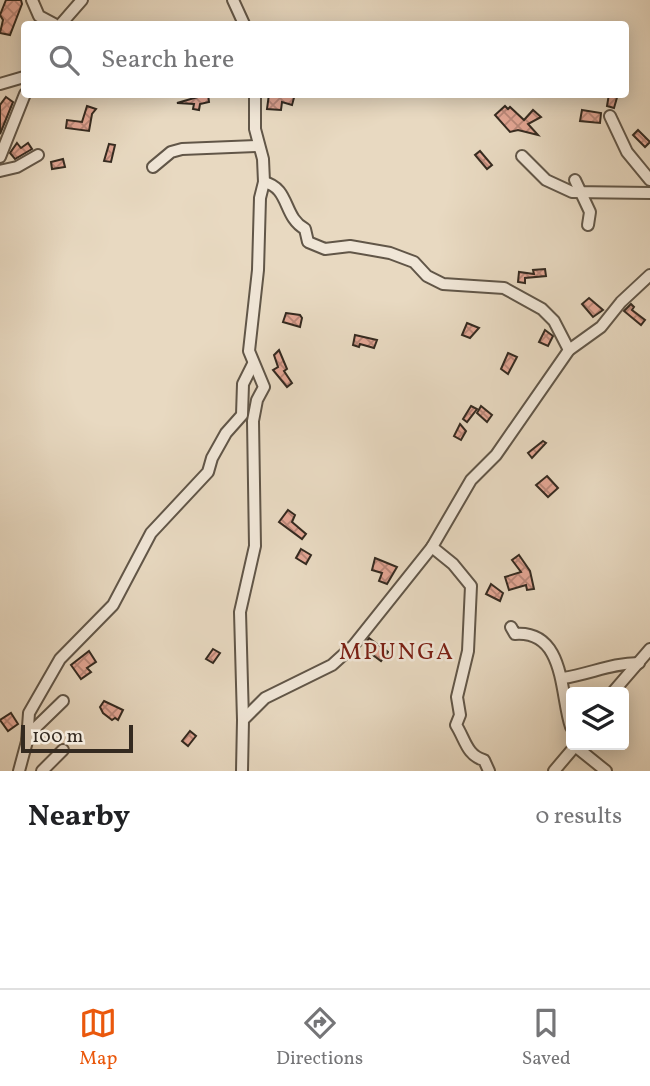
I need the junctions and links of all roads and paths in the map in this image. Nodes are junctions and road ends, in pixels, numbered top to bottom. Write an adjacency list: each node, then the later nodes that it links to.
1 (32, 0): 4 (street)
2 (82, 0): 5 (street)
3 (233, 0): 6 (street)
4 (48, 21)
5 (64, 21)
6 (243, 21)
7 (21, 78): 8 (street)
8 (0, 83)
9 (23, 98): 15 (street)
10 (255, 98): 12 (street)
11 (610, 116): 19 (street)
12 (259, 146): 16 (street); 20 (street)
13 (38, 155): 17 (street)
14 (522, 156): 21 (street)
15 (0, 157)
16 (153, 167)
17 (0, 171)
18 (575, 180): 21 (street)
19 (650, 180)
20 (264, 182): 25 (street); 26 (street)
21 (579, 193): 22 (street); 23 (street)
22 (650, 193)
23 (588, 225)
24 (650, 275): 25 (street)
25 (569, 350): 27 (street)
26 (253, 364): 35 (street); 36 (street)
27 (432, 547): 35 (street); 43 (street)
28 (511, 627): 31 (street)
29 (650, 649): 30 (street)
30 (639, 663): 31 (street); 32 (street)
31 (563, 678): 33 (street)
32 (617, 687)
33 (566, 696)
34 (63, 701): 36 (street)
35 (243, 720): 42 (street)
36 (27, 741): 40 (street)
37 (63, 750): 41 (street)
38 (572, 750): 44 (street)
39 (578, 750): 45 (street)
40 (19, 771)
41 (42, 771)
42 (242, 771)
43 (489, 771)
44 (554, 771)
45 (607, 771)

